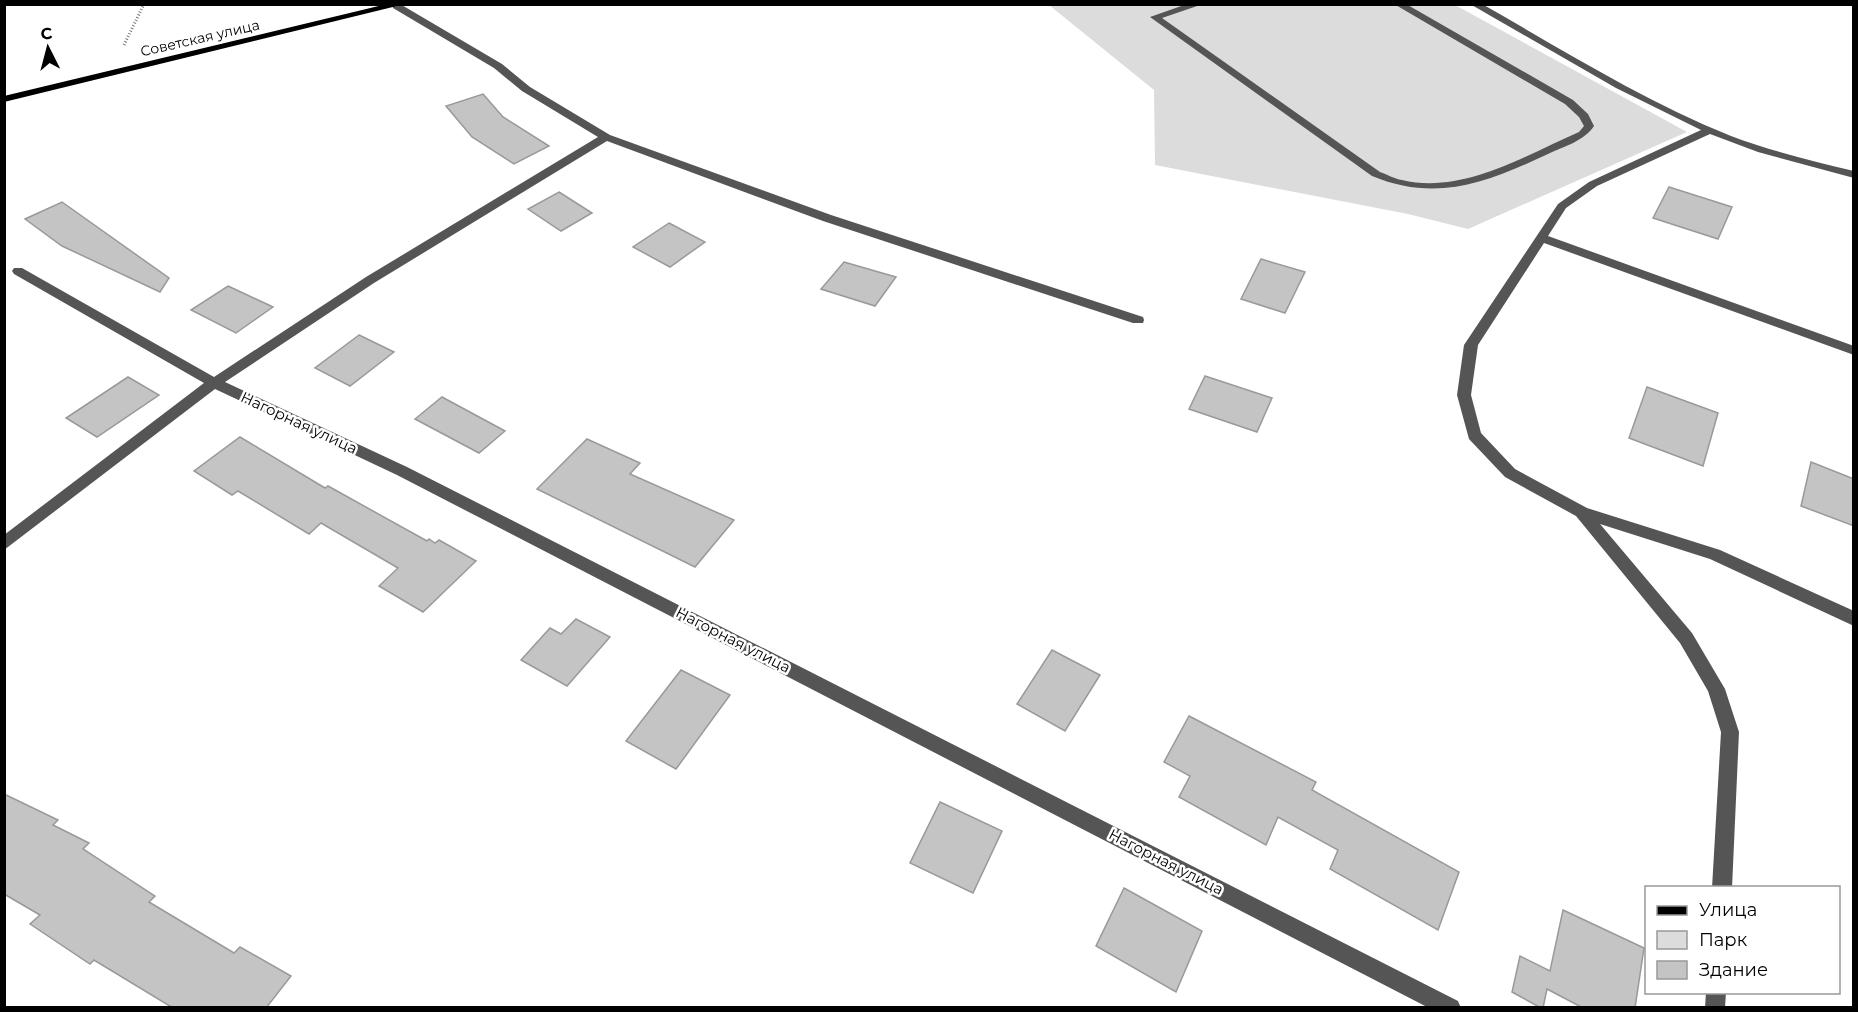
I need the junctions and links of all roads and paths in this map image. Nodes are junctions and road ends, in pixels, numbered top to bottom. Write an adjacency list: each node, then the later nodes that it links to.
1 (144, 4): 6 (path)
2 (1199, 4): 3 (street)
3 (1398, 4)
4 (1474, 4): 8 (street)
5 (398, 5): 7 (main road, Советская улица); 9 (street)
6 (121, 53)
7 (4, 99)
8 (1710, 130): 10 (street); 11 (street)
9 (606, 137): 13 (street); 15 (street)
10 (1854, 175)
11 (1541, 238): 14 (street); 16 (street)
12 (18, 271): 15 (street, Нагорная улица)
13 (1138, 320)
14 (1854, 351)
15 (214, 383): 17 (street); 20 (street, Нагорная улица)
16 (1582, 512): 18 (street); 19 (street)
17 (4, 544)
18 (1854, 619)
19 (1722, 886)
20 (1451, 1008)

